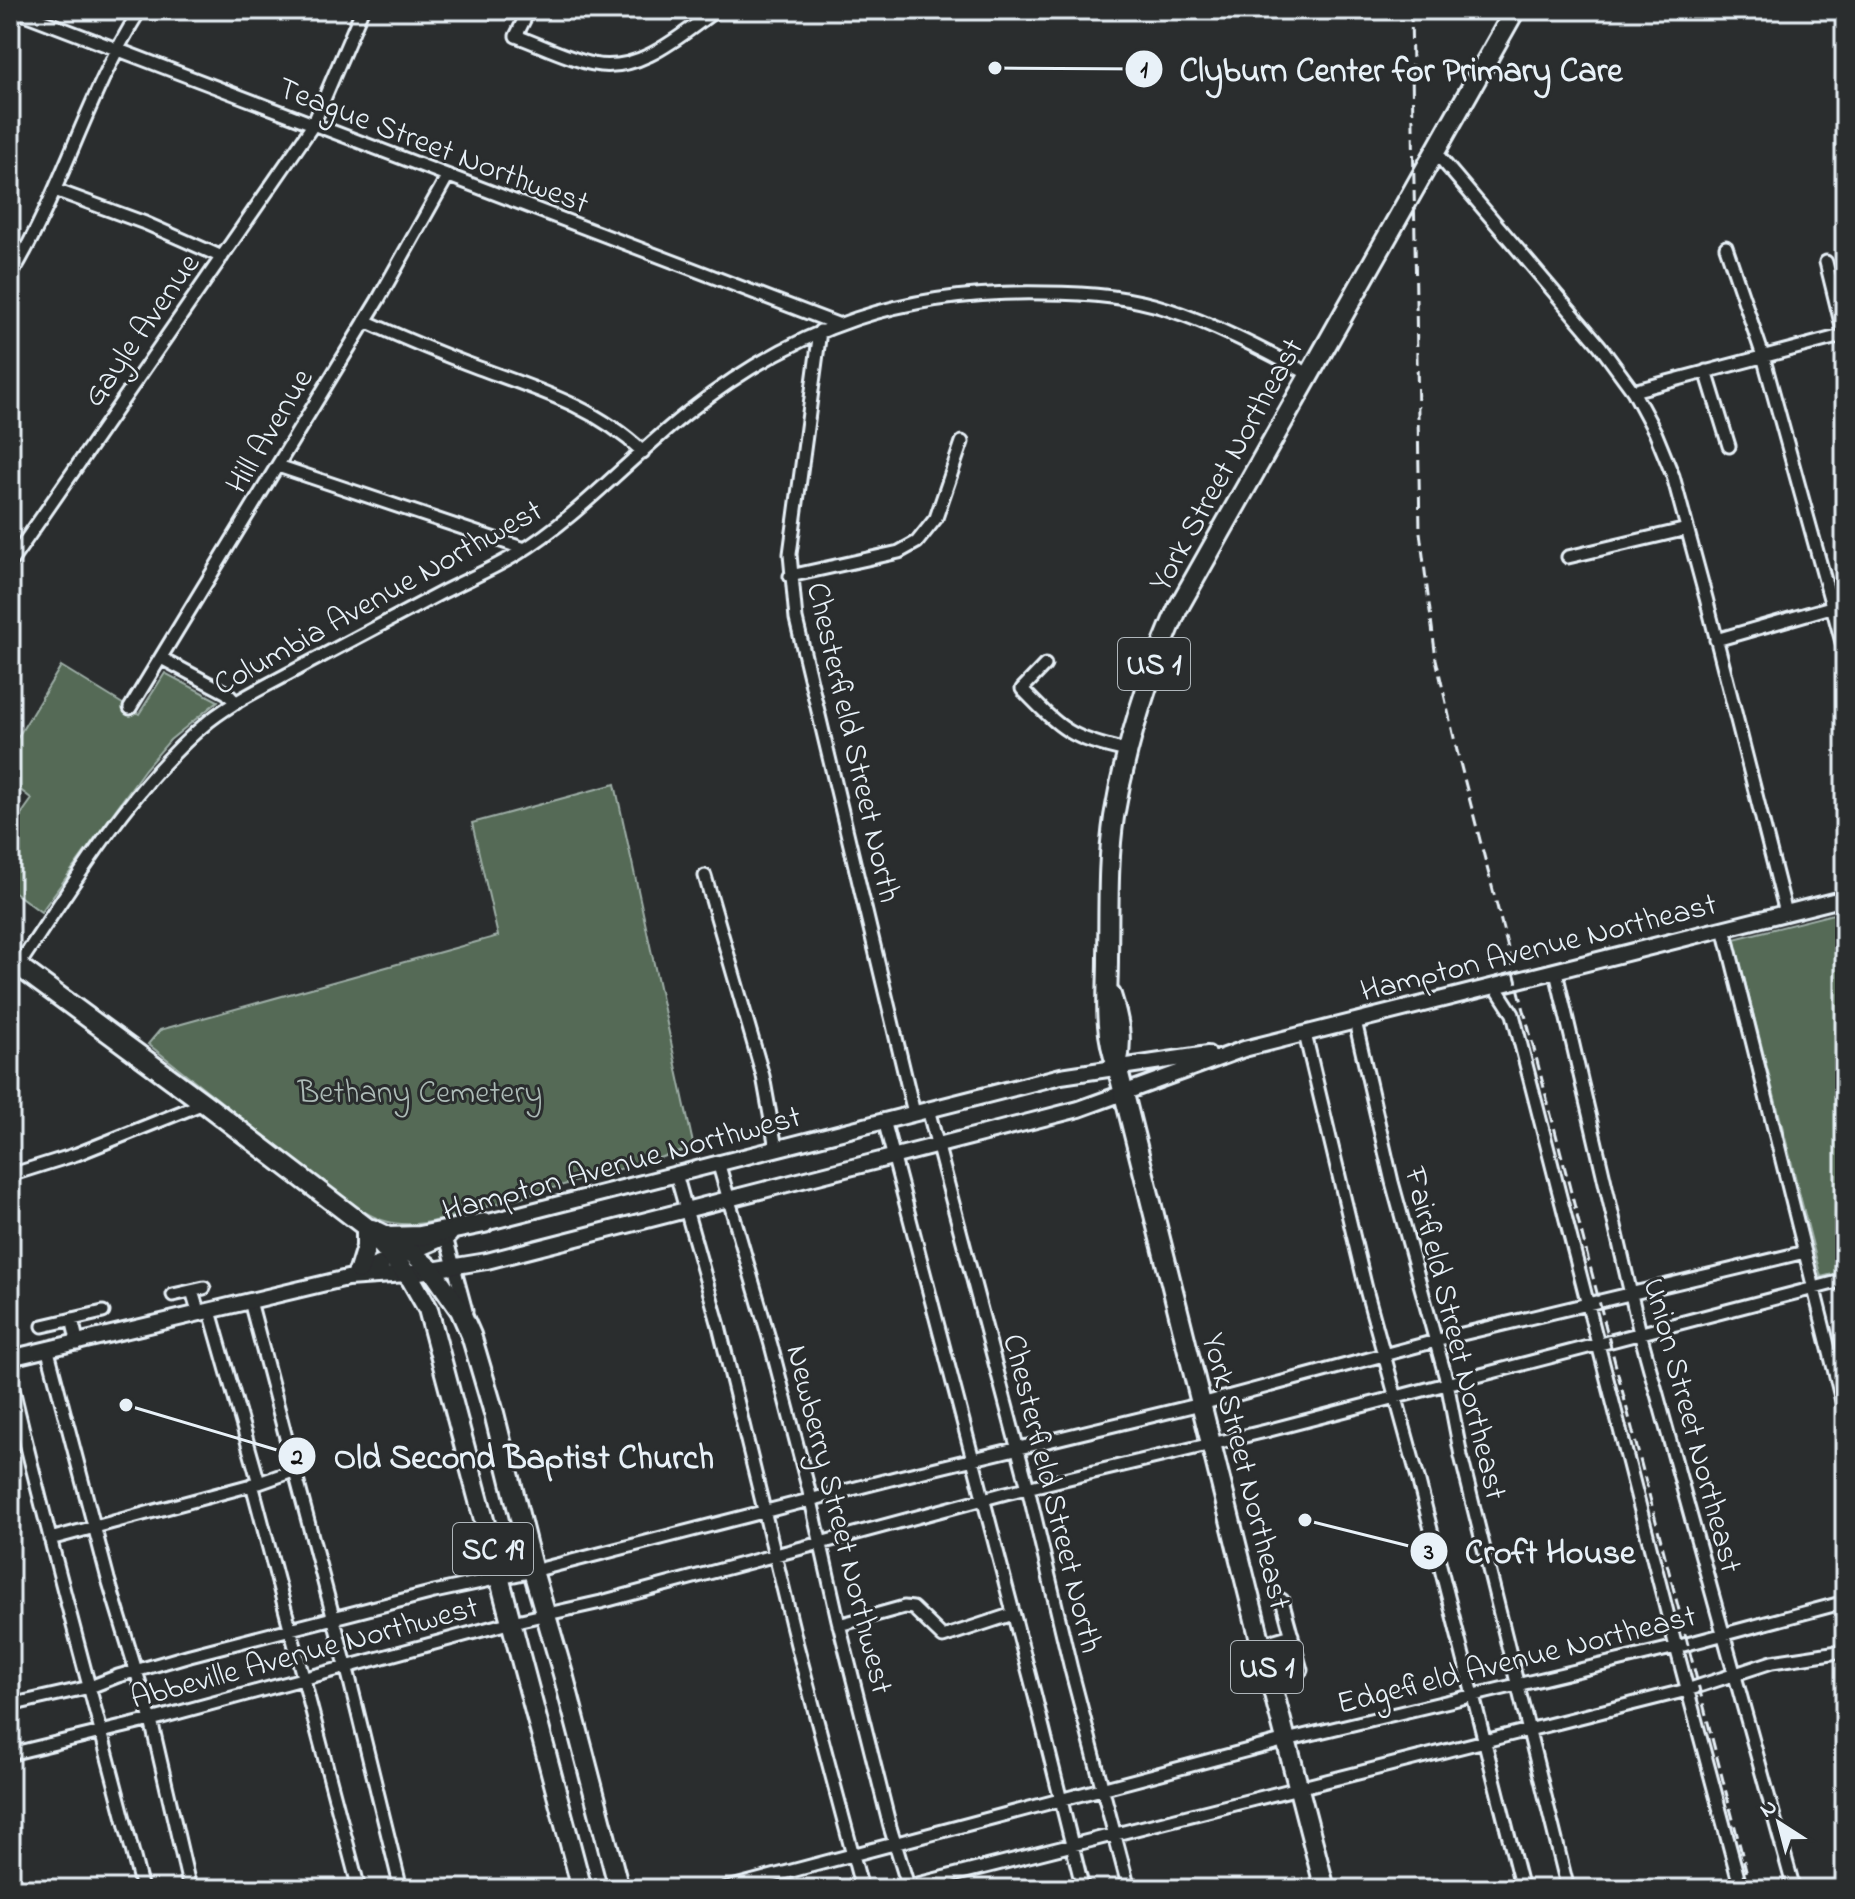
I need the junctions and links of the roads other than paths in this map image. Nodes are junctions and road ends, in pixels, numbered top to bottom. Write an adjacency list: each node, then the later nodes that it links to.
1 (14, 10): 7 (street, Teague Street Northwest)
2 (140, 10): 7 (street)
3 (362, 10): 8 (street, Gayle Avenue)
4 (529, 10): 5 (street)
5 (716, 10)
6 (1515, 10): 9 (main road, York Street Northeast / US 1)
7 (115, 49): 8 (street, Teague Street Northwest); 11 (street)
8 (313, 125): 10 (street, Teague Street Northwest); 13 (street, Gayle Avenue)
9 (1436, 153): 22 (main road, York Street Northeast / US 1); 23 (street)
10 (447, 177): 16 (street, Hill Avenue); 17 (street, Teague Street Northwest)
11 (55, 190): 13 (street); 15 (street)
12 (1726, 247): 20 (street)
13 (222, 257): 31 (street, Gayle Avenue)
14 (1826, 262): 19 (street)
15 (10, 277)
16 (365, 321): 26 (street); 27 (street, Hill Avenue)
17 (837, 324): 18 (street, Columbia Avenue Northwest); 22 (street, Columbia Avenue Northwest)
18 (820, 331): 26 (street, Columbia Avenue Northwest); 32 (street, Chesterfield Street North)
19 (1845, 337): 20 (street)
20 (1763, 356): 21 (street); 33 (street)
21 (1706, 371): 23 (street); 25 (street)
22 (1309, 374): 40 (main road, York Street Northeast / US 1)
23 (1633, 391): 28 (street)
24 (962, 442): 32 (street)
25 (1729, 446)
26 (643, 452): 29 (street, Columbia Avenue Northwest)
27 (278, 466): 29 (street); 36 (street, Hill Avenue)
28 (1687, 529): 30 (street); 34 (street)
29 (525, 549): 38 (street, Columbia Avenue Northwest)
30 (1568, 557)
31 (10, 563)
32 (790, 576): 54 (street, Chesterfield Street North)
33 (1839, 604): 34 (street); 35 (street)
34 (1716, 640): 43 (street)
35 (1845, 653)
36 (161, 658): 38 (street); 39 (street, Hill Avenue)
37 (1045, 665): 40 (street)
38 (236, 703): 45 (street, Columbia Avenue Northwest)
39 (130, 708)
40 (1127, 751): 51 (main road, York Street Northeast / US 1)
41 (705, 876): 57 (street)
42 (1845, 898): 43 (street, Hampton Avenue Northeast)
43 (1786, 913): 44 (street, Hampton Avenue Northeast)
44 (1724, 928): 46 (street, Hampton Avenue Northeast); 68 (street)
45 (15, 968): 53 (main road, SC 19)
46 (1556, 972): 47 (street, Hampton Avenue Northeast); 76 (street, Union Street Northeast)
47 (1495, 986): 48 (street, Hampton Avenue Northeast); 81 (street)
48 (1355, 1021): 49 (street, Hampton Avenue Northeast); 88 (street, Fairfield Street Northeast)
49 (1305, 1034): 50 (street, Hampton Avenue Northeast); 92 (street)
50 (1244, 1049): 51 (street, Hampton Avenue Northeast); 52 (street, Hampton Avenue Northeast)
51 (1117, 1066): 52 (main road, York Street Northeast / US 1); 54 (street, Hampton Avenue Northeast)
52 (1123, 1093): 56 (street, Hampton Avenue Northeast); 97 (main road, York Street Northeast / US 1)
53 (204, 1103): 61 (street); 65 (main road, SC 19)
54 (921, 1111): 55 (street, Hampton Avenue Northwest); 56 (street, Chesterfield Street North)
55 (884, 1120): 57 (street, Hampton Avenue Northwest); 58 (street)
56 (937, 1144): 58 (street, Hampton Avenue Northeast); 100 (street, Chesterfield Street North)
57 (776, 1148): 59 (street, Hampton Avenue Northwest)
58 (893, 1155): 62 (street, Hampton Avenue Northwest); 101 (street)
59 (718, 1162): 60 (street, Hampton Avenue Northwest); 62 (street, Newberry Street Northwest)
60 (676, 1174): 63 (street); 64 (street, Hampton Avenue Northwest)
61 (10, 1175)
62 (728, 1198): 63 (street, Hampton Avenue Northwest); 105 (street, Newberry Street Northwest)
63 (687, 1209): 70 (street, Hampton Avenue Northwest); 107 (street)
64 (484, 1223): 66 (main road); 67 (street, Hampton Avenue Northwest)
65 (366, 1227): 66 (main road, SC 19); 69 (main road, SC 19); 72 (main road)
66 (387, 1237): 69 (main road, SC 19)
67 (446, 1237): 69 (street, Hampton Avenue Northwest); 70 (street)
68 (1805, 1252): 75 (street); 76 (street, Abbeville Avenue Northwest)
69 (403, 1256): 71 (main road, SC 19); 72 (street, Hampton Avenue Northwest); 73 (main road, SC 19)
70 (456, 1267): 71 (street, Hampton Avenue Northwest); 87 (street)
71 (432, 1270): 73 (street, Hampton Avenue Northwest); 77 (main road, SC 19)
72 (353, 1274): 73 (street, Hampton Avenue Northwest); 79 (street, Hampton Avenue Northwest)
73 (407, 1274): 80 (main road, SC 19)
74 (1845, 1280): 75 (street, Abbeville Avenue Northwest)
75 (1814, 1288): 86 (street, Abbeville Avenue Northwest); 98 (street)
76 (1631, 1293): 81 (street, Abbeville Avenue Northwest); 86 (street, Union Street Northeast)
77 (450, 1294): 80 (main road); 87 (main road, SC 19)
78 (173, 1295): 83 (street)
79 (250, 1301): 83 (street, Hampton Avenue Northwest); 102 (street)
80 (425, 1303): 113 (main road, SC 19)
81 (1587, 1304): 88 (street, Abbeville Avenue Northwest); 89 (street)
82 (103, 1312): 84 (street)
83 (204, 1312): 90 (street, Hampton Avenue Northwest); 103 (street)
84 (72, 1319): 85 (street); 90 (street)
85 (43, 1326)
86 (1640, 1333): 89 (street, Abbeville Avenue Northwest); 122 (street, Union Street Northeast)
87 (471, 1335): 112 (main road, SC 19)
88 (1436, 1341): 92 (street, Abbeville Avenue Northwest); 95 (street, Fairfield Street Northeast)
89 (1598, 1343): 95 (street, Abbeville Avenue Northwest); 125 (street)
90 (78, 1344): 91 (street, Hampton Avenue Northwest)
91 (48, 1351): 93 (street, Hampton Avenue Northwest); 108 (street)
92 (1385, 1355): 96 (street); 97 (street, Abbeville Avenue Northwest)
93 (10, 1358)
94 (10, 1376): 109 (street)
95 (1447, 1382): 96 (street, Abbeville Avenue Northwest); 132 (street, Fairfield Street Northeast)
96 (1396, 1395): 99 (street, Abbeville Avenue Northwest); 135 (street)
97 (1201, 1404): 99 (main road, York Street Northeast / US 1); 100 (street, Abbeville Avenue Northwest)
98 (1845, 1413)
99 (1211, 1444): 104 (street, Abbeville Avenue Northwest); 124 (main road, York Street Northeast / US 1)
100 (1018, 1448): 101 (street, Abbeville Avenue Northwest); 104 (street, Chesterfield Street North)
101 (972, 1458): 105 (street, Abbeville Avenue Northwest); 106 (street)
102 (293, 1471): 103 (street); 118 (street)
103 (256, 1484): 108 (street); 121 (street)
104 (1028, 1488): 106 (street, Abbeville Avenue Northwest); 144 (street, Chesterfield Street North)
105 (811, 1500): 107 (street, Abbeville Avenue Northwest); 110 (street, Newberry Street Northwest)
106 (984, 1500): 110 (street, Abbeville Avenue Northwest); 116 (street)
107 (765, 1512): 111 (street); 112 (street, Abbeville Avenue Northwest)
108 (95, 1525): 109 (street); 129 (street)
109 (50, 1539): 133 (street)
110 (820, 1543): 111 (street, Abbeville Avenue Northwest); 120 (street, Newberry Street Northwest)
111 (775, 1555): 117 (street, Abbeville Avenue Northwest); 149 (street)
112 (533, 1571): 113 (street, Abbeville Avenue Northwest); 117 (main road, SC 19)
113 (500, 1578): 118 (street, Abbeville Avenue Northwest); 119 (main road, SC 19)
114 (1282, 1600): 123 (street)
115 (1845, 1602): 122 (street, Edgefield Avenue Northeast)
116 (1013, 1614): 120 (street); 145 (street)
117 (545, 1616): 119 (street, Abbeville Avenue Northwest); 156 (main road, SC 19)
118 (332, 1619): 121 (street, Abbeville Avenue Northwest); 128 (street)
119 (512, 1622): 128 (street, Abbeville Avenue Northwest); 155 (main road, SC 19)
120 (839, 1625): 147 (street, Newberry Street Northwest)
121 (292, 1630): 129 (street, Abbeville Avenue Northwest); 131 (street)
122 (1724, 1634): 125 (street, Edgefield Avenue Northeast); 130 (street, Union Street Northeast)
123 (1292, 1635): 124 (street); 127 (street)
124 (1261, 1644): 127 (main road, York Street Northeast / US 1)
125 (1676, 1647): 132 (street, Edgefield Avenue Northeast); 134 (street)
126 (1845, 1651): 130 (street)
127 (1267, 1666): 140 (main road, York Street Northeast / US 1)
128 (346, 1667): 131 (street, Abbeville Avenue Northwest); 154 (street)
129 (136, 1671): 133 (street, Abbeville Avenue Northwest); 137 (street)
130 (1734, 1674): 134 (street); 165 (street, Union Street Northeast)
131 (306, 1678): 137 (street, Abbeville Avenue Northwest); 153 (street)
132 (1517, 1684): 135 (street, Edgefield Avenue Northeast); 138 (street, Fairfield Street Northeast)
133 (90, 1687): 136 (street, Abbeville Avenue Northwest); 139 (street)
134 (1687, 1690): 138 (street); 164 (street)
135 (1474, 1695): 140 (street, Edgefield Avenue Northeast); 141 (street)
136 (10, 1705)
137 (151, 1720): 139 (street, Abbeville Avenue Northwest); 152 (street)
138 (1528, 1729): 141 (street); 163 (street, Fairfield Street Northeast)
139 (103, 1732): 142 (street, Abbeville Avenue Northwest); 151 (street)
140 (1286, 1740): 143 (main road, York Street Northeast / US 1); 144 (street, Edgefield Avenue Northeast)
141 (1485, 1740): 143 (street); 162 (street)
142 (10, 1754)
143 (1299, 1788): 146 (street); 161 (main road, York Street Northeast / US 1)
144 (1103, 1789): 145 (street, Edgefield Avenue Northeast); 146 (street, Chesterfield Street North)
145 (1060, 1800): 147 (street, Edgefield Avenue Northeast); 148 (street)
146 (1115, 1833): 148 (street); 160 (street, Chesterfield Street North)
147 (896, 1844): 149 (street, Edgefield Avenue Northeast); 150 (street, Newberry Street Northwest)
148 (1072, 1844): 150 (street); 159 (street)
149 (854, 1854): 157 (street, Edgefield Avenue Northeast); 158 (street)
150 (905, 1888)
151 (142, 1889)
152 (190, 1889)
153 (359, 1889)
154 (401, 1889)
155 (582, 1889)
156 (619, 1889)
157 (724, 1889)
158 (862, 1889)
159 (1083, 1889)
160 (1129, 1889)
161 (1325, 1889)
162 (1522, 1889)
163 (1568, 1889)
164 (1741, 1889)
165 (1794, 1889)

